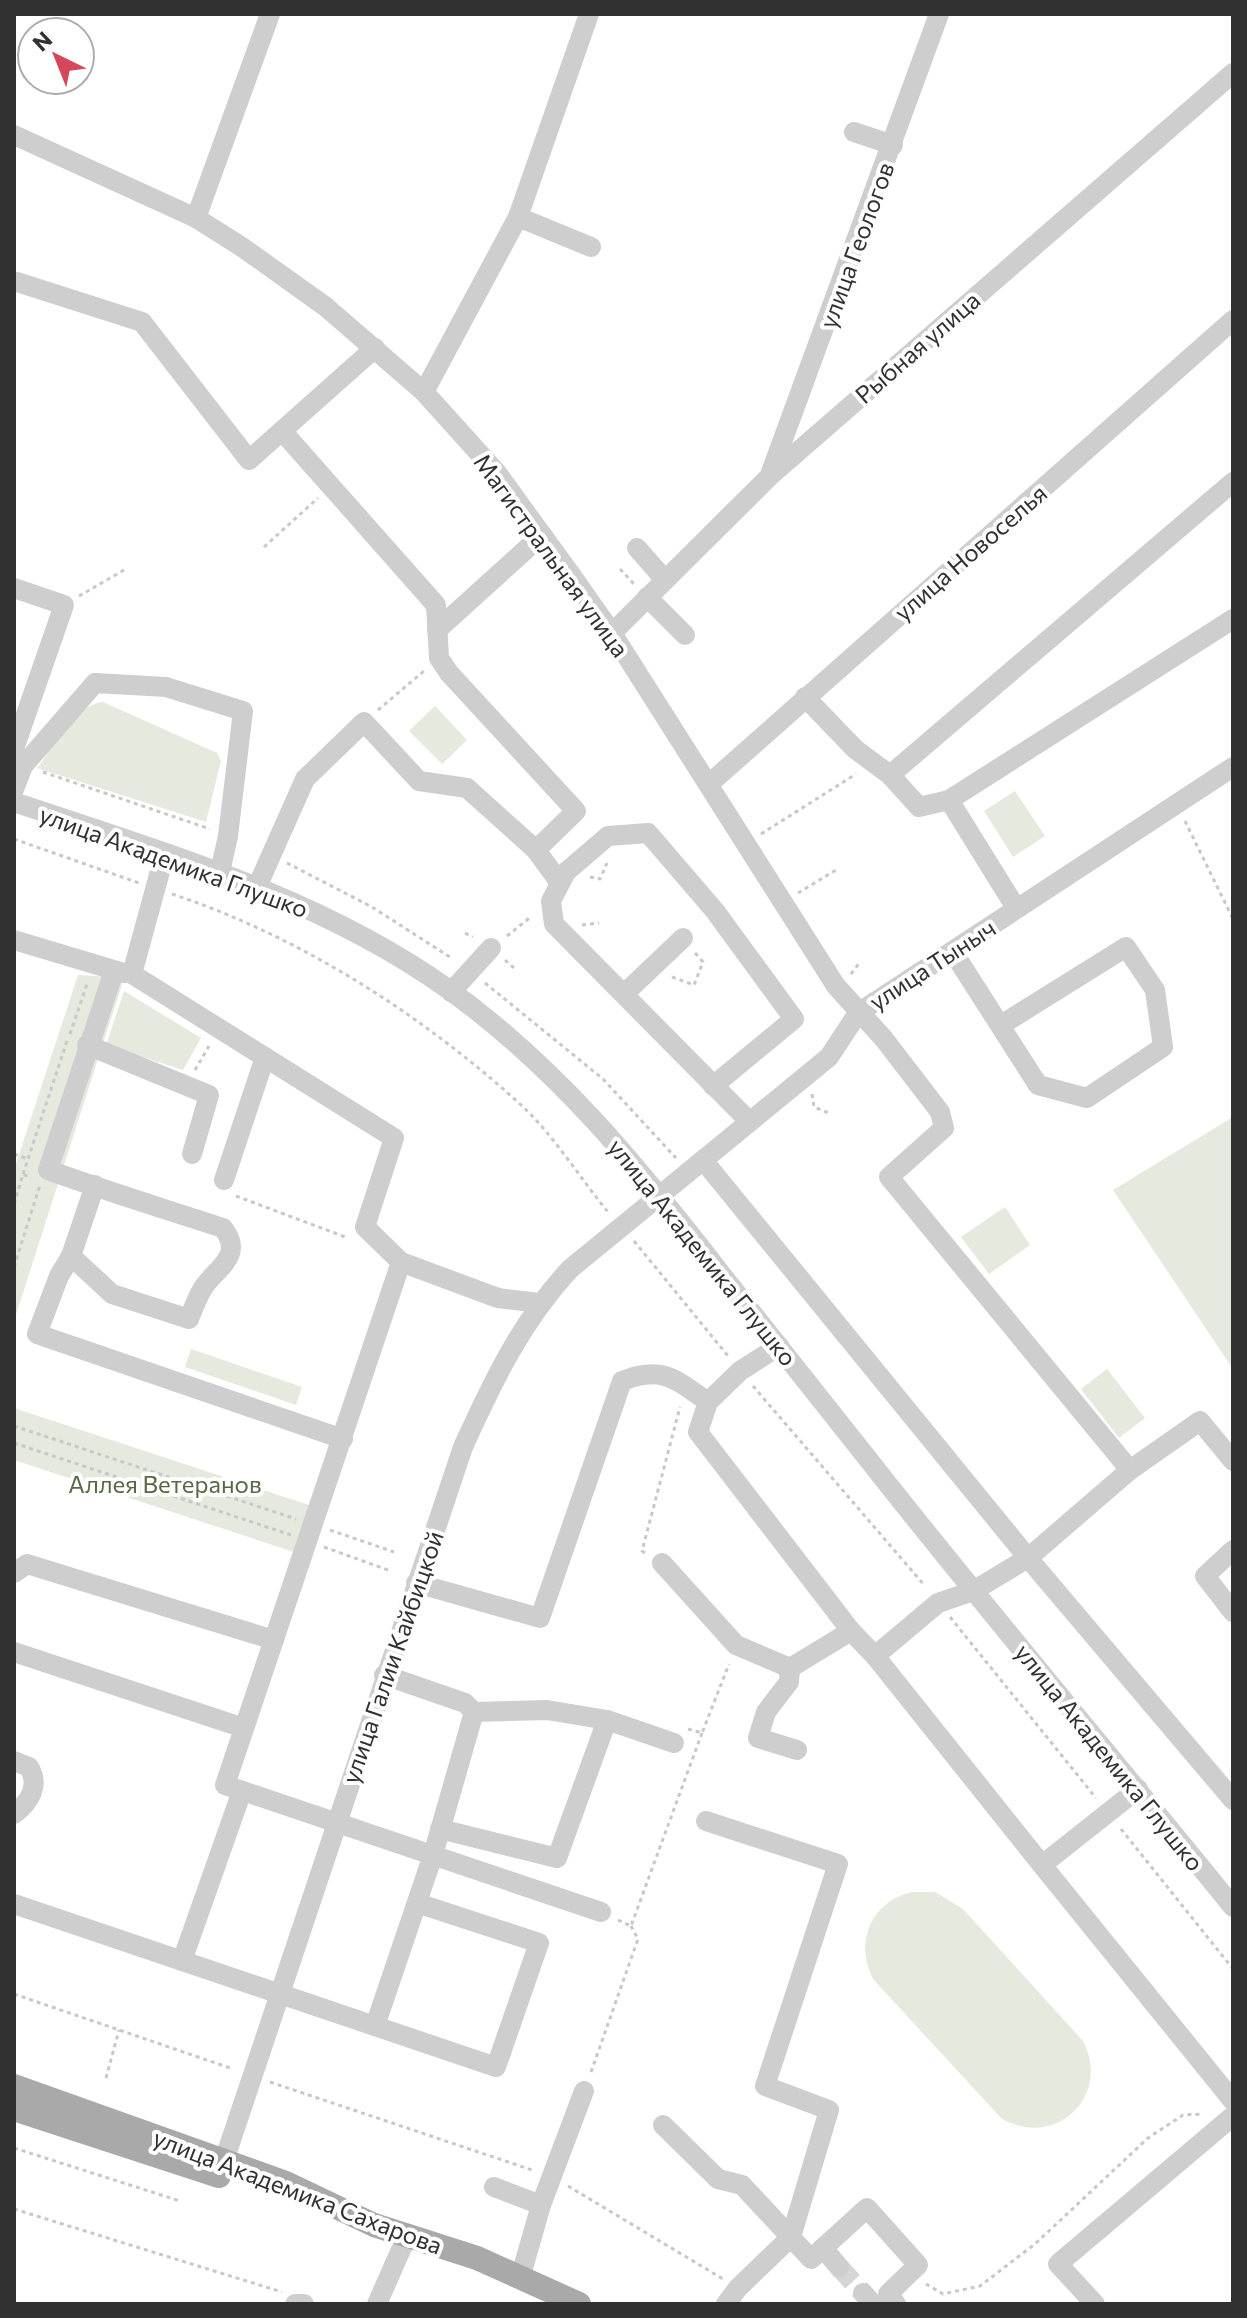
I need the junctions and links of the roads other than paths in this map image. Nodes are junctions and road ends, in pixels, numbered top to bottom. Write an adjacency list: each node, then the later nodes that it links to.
1 (270, 14): 9 (street)
2 (589, 14): 8 (street)
3 (939, 14): 7 (street, улица Геологов)
4 (1233, 73): 16 (street, Рыбная улица)
5 (854, 132): 7 (street)
6 (14, 135): 9 (street, Магистральная улица)
7 (893, 145): 16 (street, улица Геологов)
8 (518, 217): 10 (street); 14 (street)
9 (196, 218): 13 (street, Магистральная улица)
10 (591, 247)
11 (15, 284): 15 (street)
12 (1233, 320): 27 (street, улица Новоселья)
13 (375, 348): 14 (street, Магистральная улица); 15 (street)
14 (424, 392): 18 (street, Магистральная улица)
15 (282, 431): 24 (street)
16 (771, 475): 20 (street, Рыбная улица)
17 (1233, 482): 30 (street)
18 (542, 535): 24 (street); 25 (street, Магистральная улица)
19 (637, 548): 20 (street)
20 (665, 580): 22 (street, Рыбная улица)
21 (14, 588): 28 (street)
22 (647, 597): 25 (street, Рыбная улица); 26 (street)
23 (1233, 619): 33 (street)
24 (437, 630): 35 (street)
25 (612, 633): 31 (street, Магистральная улица)
26 (685, 635)
27 (805, 697): 30 (street); 31 (street, улица Новоселья)
28 (14, 749)
29 (1233, 767): 40 (street, улица Тыныч)
30 (882, 769): 33 (street)
31 (709, 784): 48 (street, Магистральная улица)
32 (14, 789): 37 (street)
33 (949, 800): 40 (street)
34 (14, 802): 36 (street, улица Академика Глушко)
35 (536, 850): 38 (street); 39 (street)
36 (165, 853): 37 (street, улица Академика Глушко); 45 (street)
37 (220, 872): 38 (street, улица Академика Глушко)
38 (257, 887): 46 (street, улица Академика Глушко)
39 (556, 892): 47 (street); 52 (street)
40 (1016, 908): 44 (street, улица Тыныч)
41 (683, 938): 47 (street)
42 (14, 940): 45 (street)
43 (491, 948): 46 (street)
44 (953, 952): 48 (street, улица Тыныч); 49 (street)
45 (123, 973): 50 (street); 51 (street)
46 (451, 992): 58 (street, улица Академика Глушко)
47 (624, 994): 52 (street)
48 (858, 1013): 53 (street, улица Тыныч); 66 (street, Магистральная улица)
49 (1001, 1025): 49 (street)
50 (87, 1045): 54 (street); 57 (street)
51 (265, 1057): 56 (street); 60 (street)
52 (713, 1086): 53 (street)
53 (749, 1121): 55 (street, улица Тыныч)
54 (192, 1154)
55 (703, 1160): 58 (street, улица Тыныч); 68 (street)
56 (224, 1180)
57 (95, 1185): 59 (street); 59 (street)
58 (660, 1195): 61 (street, улица Галии Кайбицкой); 62 (street, улица Академика Глушко)
59 (71, 1256): 64 (street)
60 (401, 1262): 61 (street); 64 (street)
61 (539, 1303): 71 (street, улица Галии Кайбицкой)
62 (779, 1346): 63 (street); 72 (street, улица Академика Глушко)
63 (708, 1402): 71 (street); 74 (street)
64 (343, 1439): 75 (street)
65 (1233, 1461): 66 (street)
66 (1130, 1470): 68 (street)
67 (1233, 1550): 73 (street)
68 (1028, 1558): 72 (street); 88 (street)
69 (662, 1563): 78 (street)
70 (14, 1573): 75 (street)
71 (416, 1583): 79 (street, улица Галии Кайбицкой)
72 (973, 1591): 77 (street); 86 (street, улица Академика Глушко)
73 (1233, 1612)
74 (851, 1631): 77 (street); 78 (street)
75 (274, 1640): 82 (street)
76 (14, 1652): 82 (street)
77 (875, 1656): 94 (street)
78 (790, 1668): 84 (street)
79 (384, 1675): 80 (street); 91 (street, улица Галии Кайбицкой)
80 (474, 1712): 81 (street); 92 (street)
81 (607, 1720): 83 (street); 92 (street)
82 (244, 1728): 87 (street)
83 (674, 1743)
84 (797, 1750)
85 (14, 1761): 89 (street)
86 (1138, 1789): 94 (street); 97 (street, улица Академика Глушко)
87 (242, 1791): 91 (street); 99 (street)
88 (1233, 1800)
89 (14, 1814)
90 (706, 1821): 112 (street)
91 (336, 1823): 93 (street); 100 (street, улица Галии Кайбицкой)
92 (440, 1829): 93 (street)
93 (433, 1855): 95 (street); 98 (street)
94 (1042, 1865): 104 (street)
95 (417, 1903): 101 (street); 101 (street)
96 (14, 1904): 99 (street)
97 (1233, 1907)
98 (601, 1912)
99 (182, 1961): 100 (street)
100 (278, 1993): 101 (street); 108 (street, улица Галии Кайбицкой)
101 (375, 2026)
102 (14, 2086): 108 (main road, улица Академика Сахарова)
103 (584, 2091): 110 (street)
104 (1233, 2101)
105 (14, 2109): 108 (main road)
106 (1226, 2122): 122 (street)
107 (663, 2125): 112 (street)
108 (222, 2169): 111 (main road, улица Академика Сахарова)
109 (494, 2187): 110 (street)
110 (541, 2205): 115 (street)
111 (407, 2236): 115 (main road, улица Академика Сахарова); 120 (street)
112 (791, 2237): 113 (street); 116 (street)
113 (823, 2248): 114 (street); 118 (street)
114 (839, 2267)
115 (521, 2275): 121 (main road, улица Академика Сахарова)
116 (732, 2296)
117 (289, 2298): 119 (street)
118 (879, 2300)
119 (304, 2304)
120 (377, 2304)
121 (579, 2304)
122 (1095, 2304)

